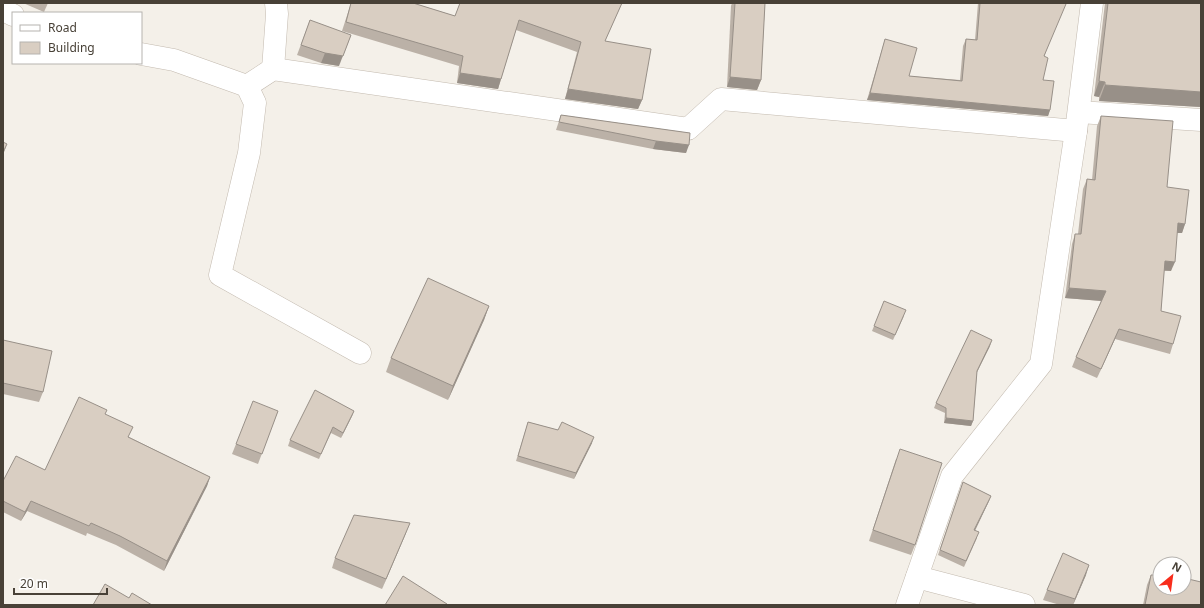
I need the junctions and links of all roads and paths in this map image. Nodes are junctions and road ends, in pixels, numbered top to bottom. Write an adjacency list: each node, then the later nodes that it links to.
1 (276, 3): 6 (street)
2 (1092, 3): 9 (street)
3 (3, 10): 4 (street)
4 (12, 14)
5 (142, 54): 7 (street)
6 (273, 69): 7 (street); 9 (street)
7 (247, 86): 10 (street)
8 (1201, 120): 9 (street)
9 (1078, 122): 11 (street)
10 (360, 353)
11 (917, 577): 12 (street); 13 (street)
12 (907, 605)
13 (1024, 605)

